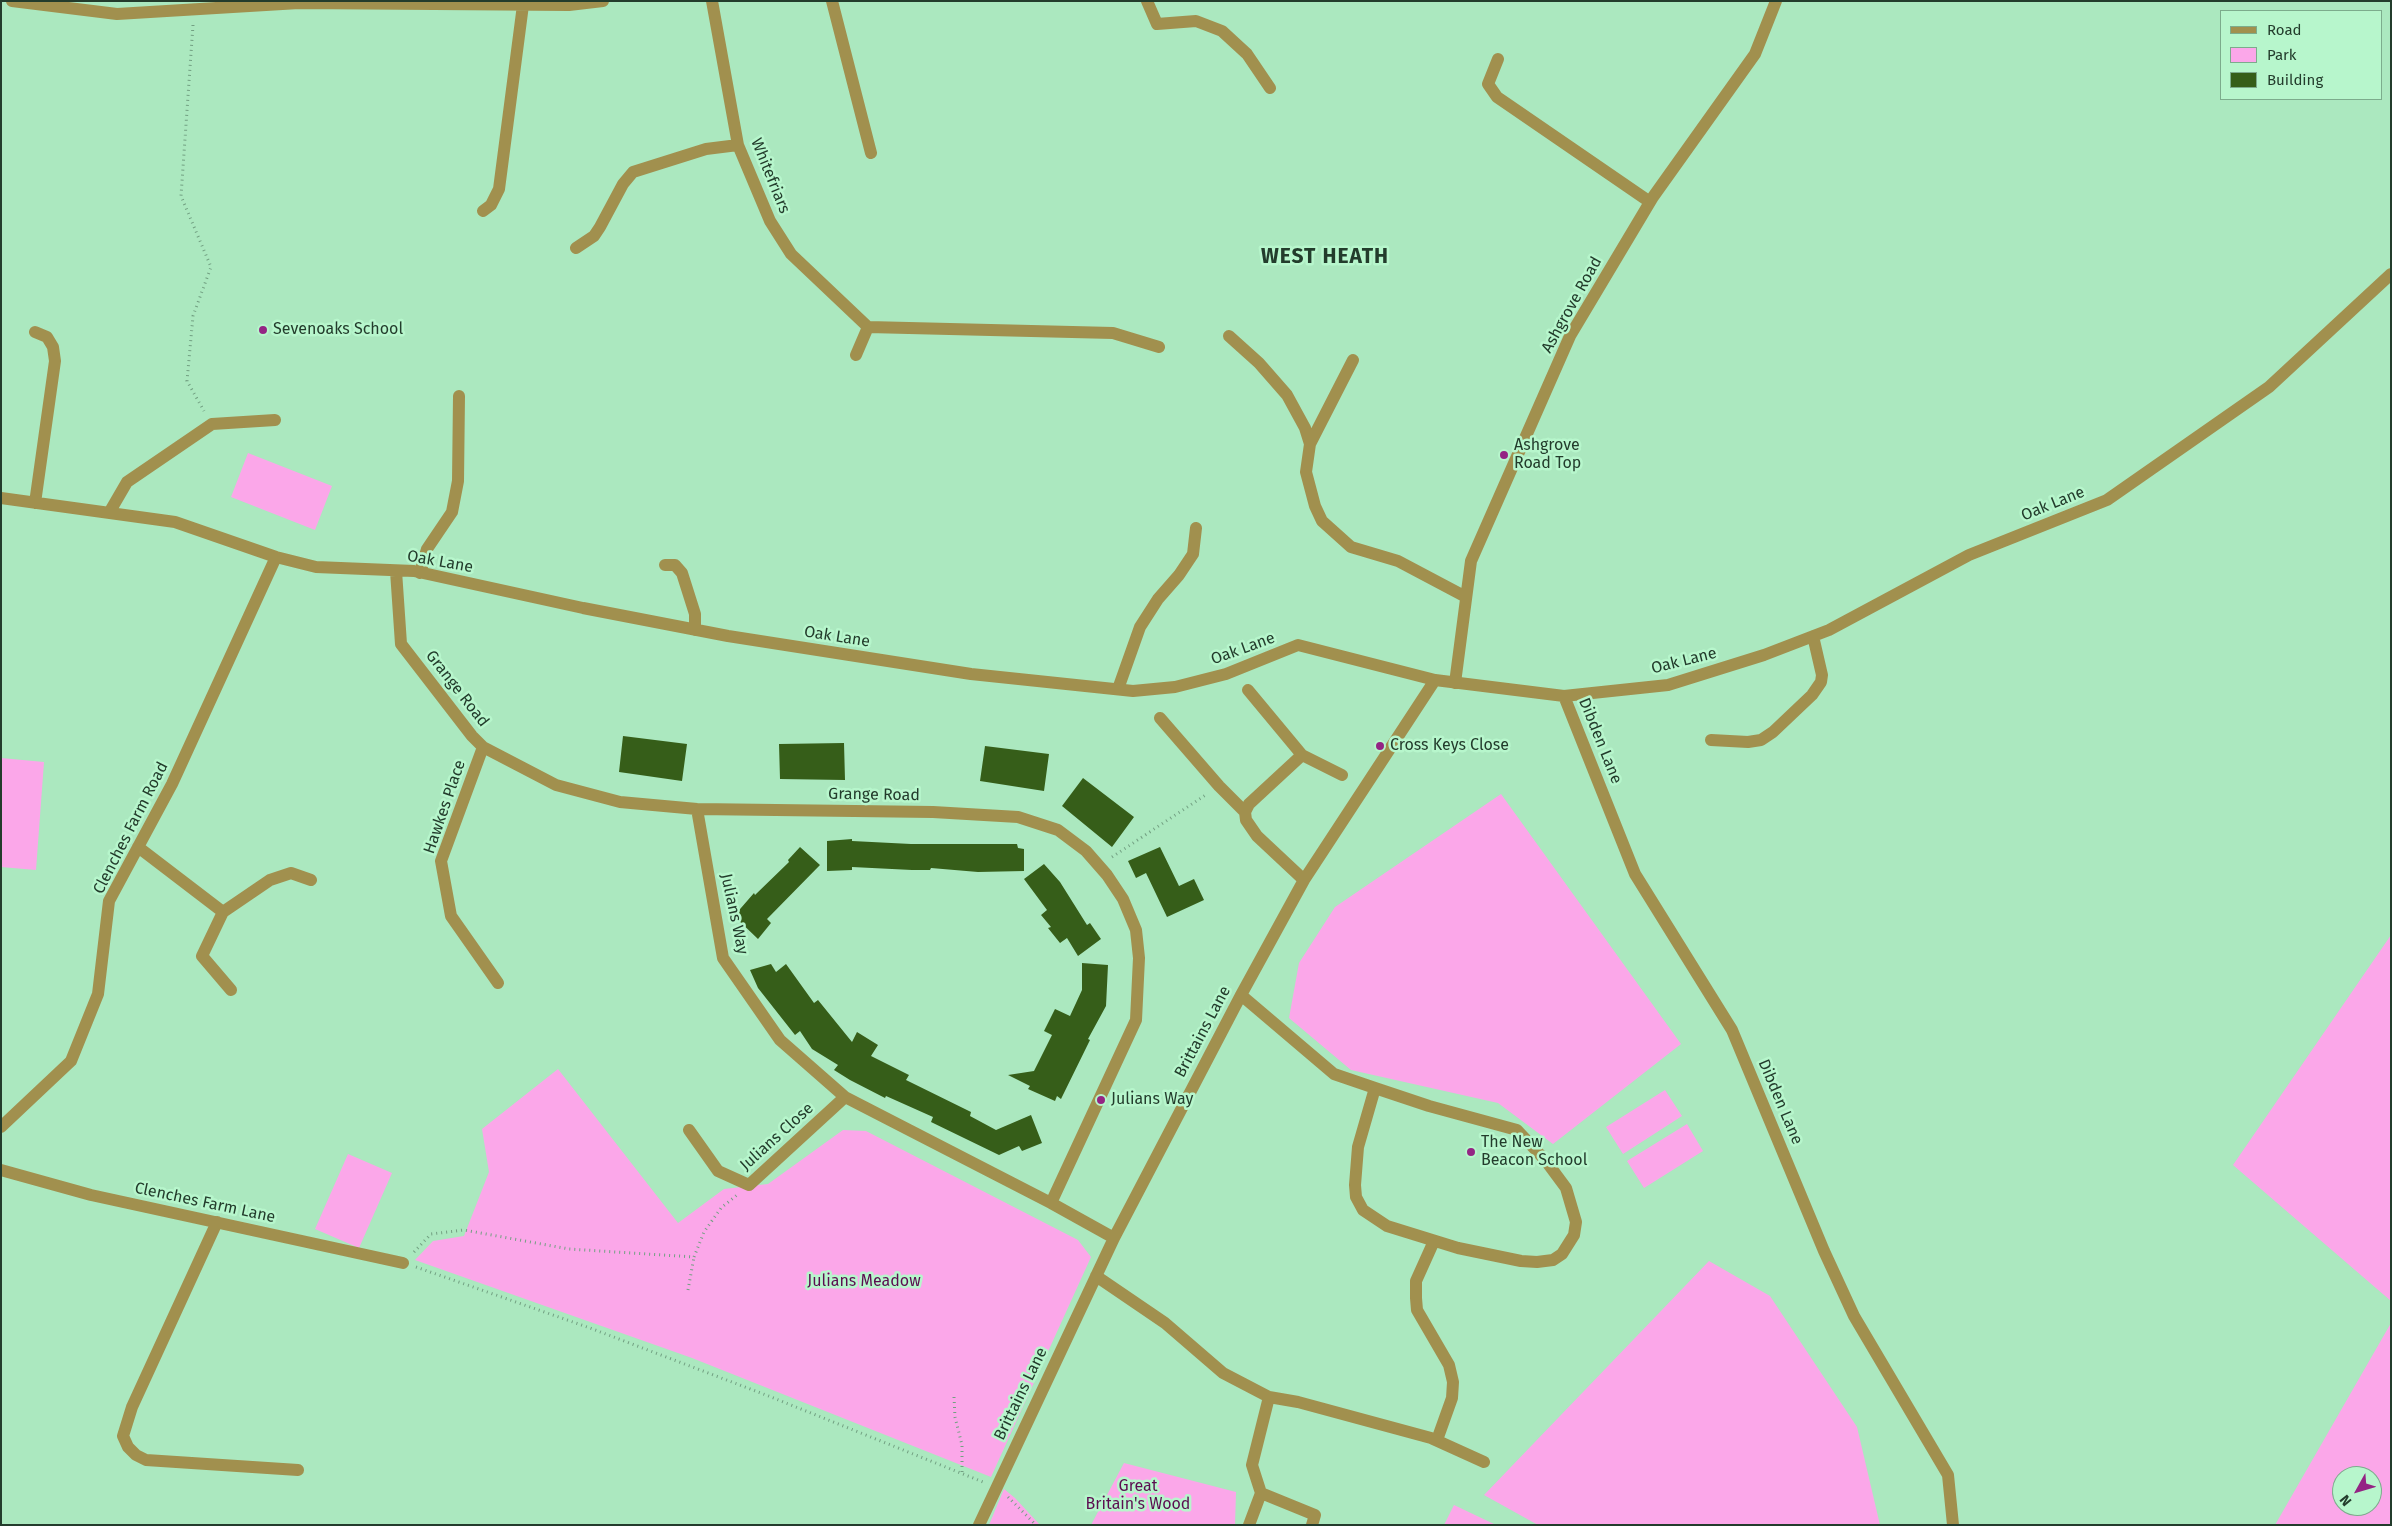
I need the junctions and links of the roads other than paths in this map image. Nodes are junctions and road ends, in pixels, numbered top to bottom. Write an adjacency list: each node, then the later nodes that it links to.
1 (12, 1): 7 (street)
2 (603, 1): 7 (street)
3 (712, 1): 10 (street, Whitefriars)
4 (832, 1): 11 (street)
5 (1147, 1): 9 (street)
6 (1776, 1): 12 (street, Ashgrove Road)
7 (523, 5): 13 (street)
8 (1498, 59): 12 (street)
9 (1270, 88)
10 (738, 145): 14 (street); 16 (street, Whitefriars)
11 (871, 153)
12 (1650, 202): 33 (street, Ashgrove Road)
13 (483, 211)
14 (576, 248)
15 (2391, 274): 35 (street, Oak Lane)
16 (868, 327): 19 (street); 20 (street)
17 (35, 332): 26 (street)
18 (1229, 336): 24 (street)
19 (1159, 346)
20 (856, 355)
21 (1353, 360): 24 (street)
22 (459, 396): 32 (street)
23 (275, 420): 27 (street)
24 (1310, 444): 33 (street)
25 (1, 498): 26 (street, Oak Lane)
26 (35, 503): 27 (street, Oak Lane)
27 (109, 513): 29 (street, Oak Lane)
28 (1196, 528): 38 (street)
29 (276, 557): 31 (street, Oak Lane); 48 (street, Clenches Farm Road)
30 (665, 565): 34 (street)
31 (396, 571): 32 (street, Oak Lane); 43 (street, Grange Road)
32 (420, 573): 34 (street, Oak Lane)
33 (1466, 597): 37 (street, Ashgrove Road)
34 (695, 630): 38 (street, Oak Lane)
35 (1813, 636): 40 (street, Oak Lane); 42 (street)
36 (1435, 680): 37 (street, Oak Lane); 38 (street, Oak Lane); 50 (street, Brittains Lane)
37 (1454, 683): 40 (street, Oak Lane)
38 (1118, 689)
39 (1248, 690): 44 (street)
40 (1564, 696): 74 (street, Dibden Lane)
41 (1160, 718): 47 (street)
42 (1710, 740)
43 (483, 747): 46 (street, Grange Road); 52 (street, Hawkes Place)
44 (1302, 755): 45 (street); 47 (street)
45 (1342, 775)
46 (697, 809): 56 (street, Julians Way); 60 (street, Grange Road)
47 (1245, 812): 50 (street)
48 (138, 847): 51 (street); 57 (street, Clenches Farm Road)
49 (311, 880): 51 (street)
50 (1304, 880): 54 (street, Brittains Lane)
51 (224, 912): 53 (street)
52 (498, 982)
53 (230, 990)
54 (1241, 995): 55 (street); 62 (street, Brittains Lane)
55 (1375, 1088): 63 (street); 63 (street)
56 (845, 1097): 58 (street, Julians Close); 60 (street, Julians Way)
57 (1, 1128)
58 (689, 1130)
59 (1, 1170): 61 (street, Clenches Farm Lane)
60 (1051, 1203): 62 (street, Julians Way)
61 (217, 1222): 64 (street, Clenches Farm Lane); 69 (street)
62 (1114, 1238): 65 (street, Brittains Lane)
63 (1434, 1241): 67 (street)
64 (403, 1263)
65 (1096, 1276): 66 (street); 71 (street, Brittains Lane)
66 (1269, 1397): 67 (street); 70 (street)
67 (1437, 1440): 68 (street)
68 (1484, 1462)
69 (298, 1470)
70 (1261, 1493): 72 (street); 73 (street)
71 (979, 1525)
72 (1249, 1525)
73 (1312, 1525)
74 (1953, 1525)

